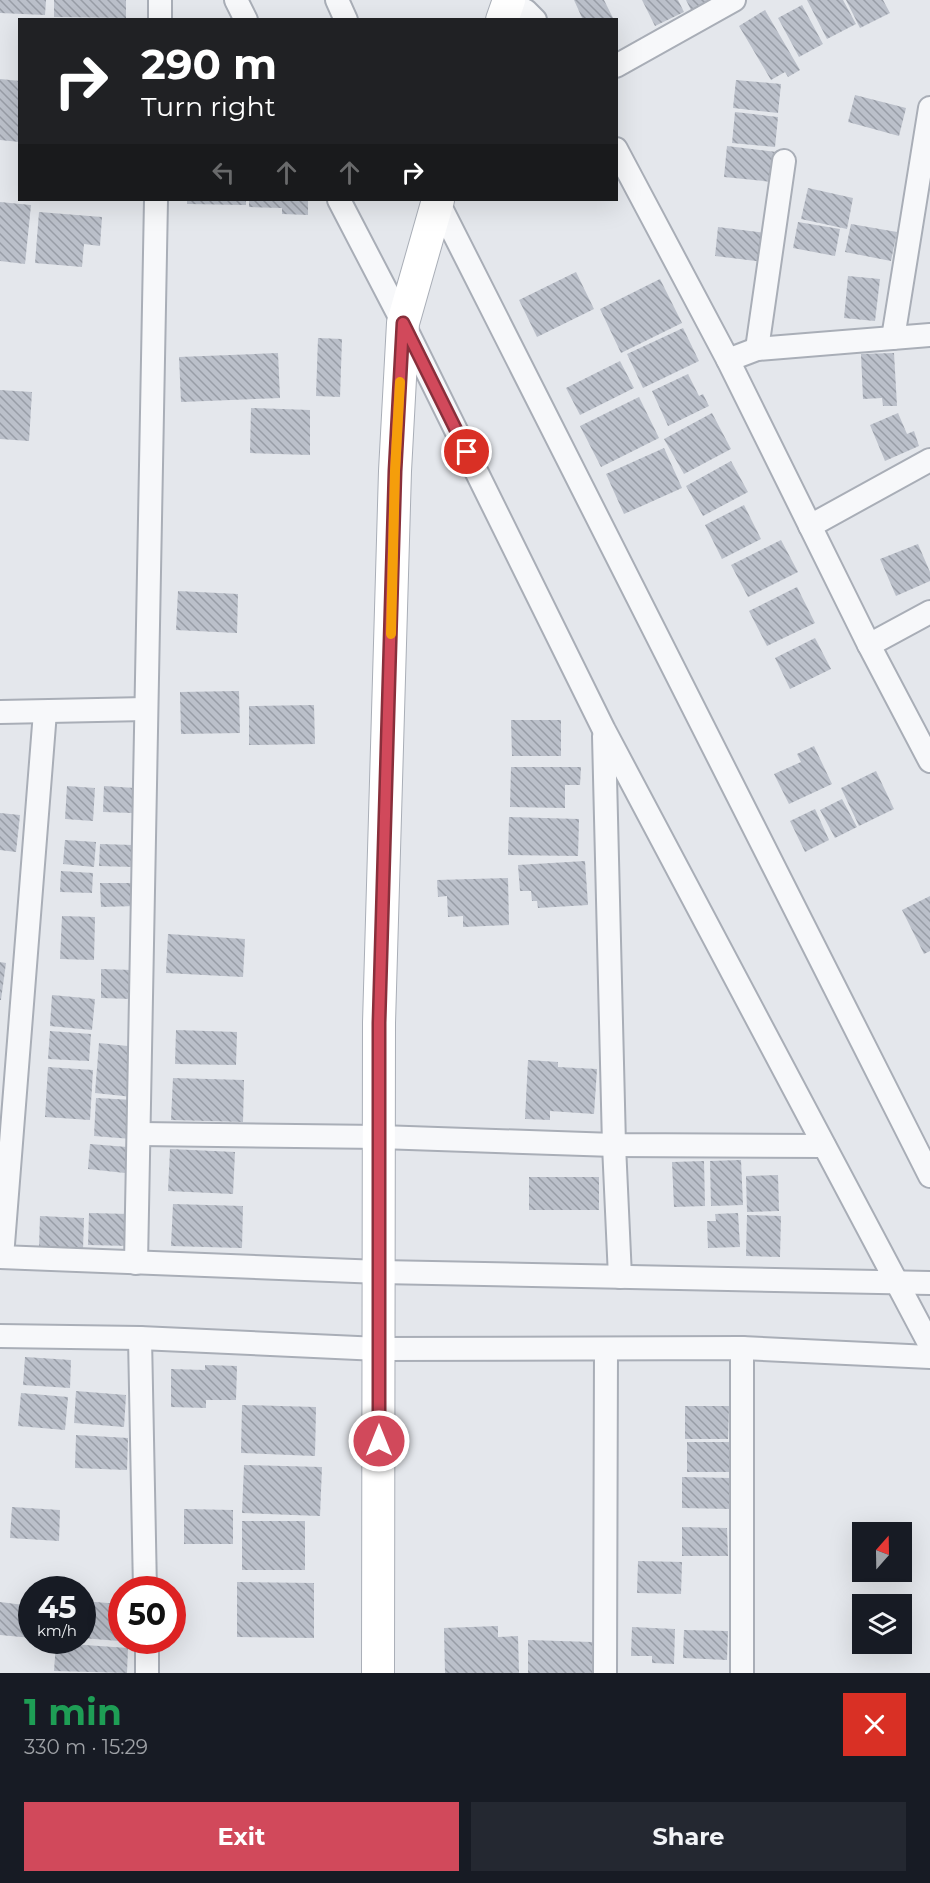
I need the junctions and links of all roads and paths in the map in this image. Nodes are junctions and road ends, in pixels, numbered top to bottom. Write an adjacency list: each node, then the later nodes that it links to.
1 (160, 0): 6 (street)
2 (236, 0): 7 (street)
3 (337, 0): 8 (street)
4 (734, 0): 10 (street)
5 (506, 5): 9 (street)
6 (159, 18)
7 (245, 18)
8 (345, 18)
9 (531, 18)
10 (618, 65)
11 (930, 108): 20 (street)
12 (618, 153): 22 (street)
13 (784, 161): 21 (street)
14 (156, 201): 27 (street)
15 (340, 201): 18 (street)
16 (437, 201): 18 (main road)
17 (438, 201): 36 (street)
18 (403, 323): 30 (street); 33 (main road)
19 (930, 335): 20 (street)
20 (893, 338): 21 (street)
21 (757, 350): 22 (street)
22 (728, 360): 24 (street)
23 (930, 460): 24 (street)
24 (810, 526): 26 (street)
25 (930, 612): 26 (street)
26 (869, 645): 31 (street)
27 (146, 710): 29 (street); 32 (street)
28 (0, 712): 29 (street)
29 (45, 712): 37 (street)
30 (604, 730): 34 (street); 35 (street)
31 (930, 761)
32 (140, 1134): 33 (street); 38 (street)
33 (380, 1137): 34 (street); 39 (main road)
34 (614, 1145): 35 (street); 40 (street)
35 (824, 1146): 41 (street)
36 (930, 1176)
37 (1, 1257): 38 (street)
38 (136, 1263): 39 (street)
39 (380, 1272): 40 (street); 46 (main road)
40 (620, 1277): 41 (street)
41 (896, 1283): 42 (street); 45 (street)
42 (930, 1283)
43 (140, 1338): 44 (street); 46 (street); 50 (street)
44 (0, 1343)
45 (930, 1345)
46 (379, 1348): 48 (street); 53 (main road)
47 (742, 1348): 48 (street); 49 (street); 55 (street)
48 (606, 1350): 54 (street)
49 (930, 1356)
50 (145, 1576)
51 (147, 1654): 52 (street)
52 (147, 1673)
53 (378, 1673)
54 (604, 1673)
55 (742, 1673)

